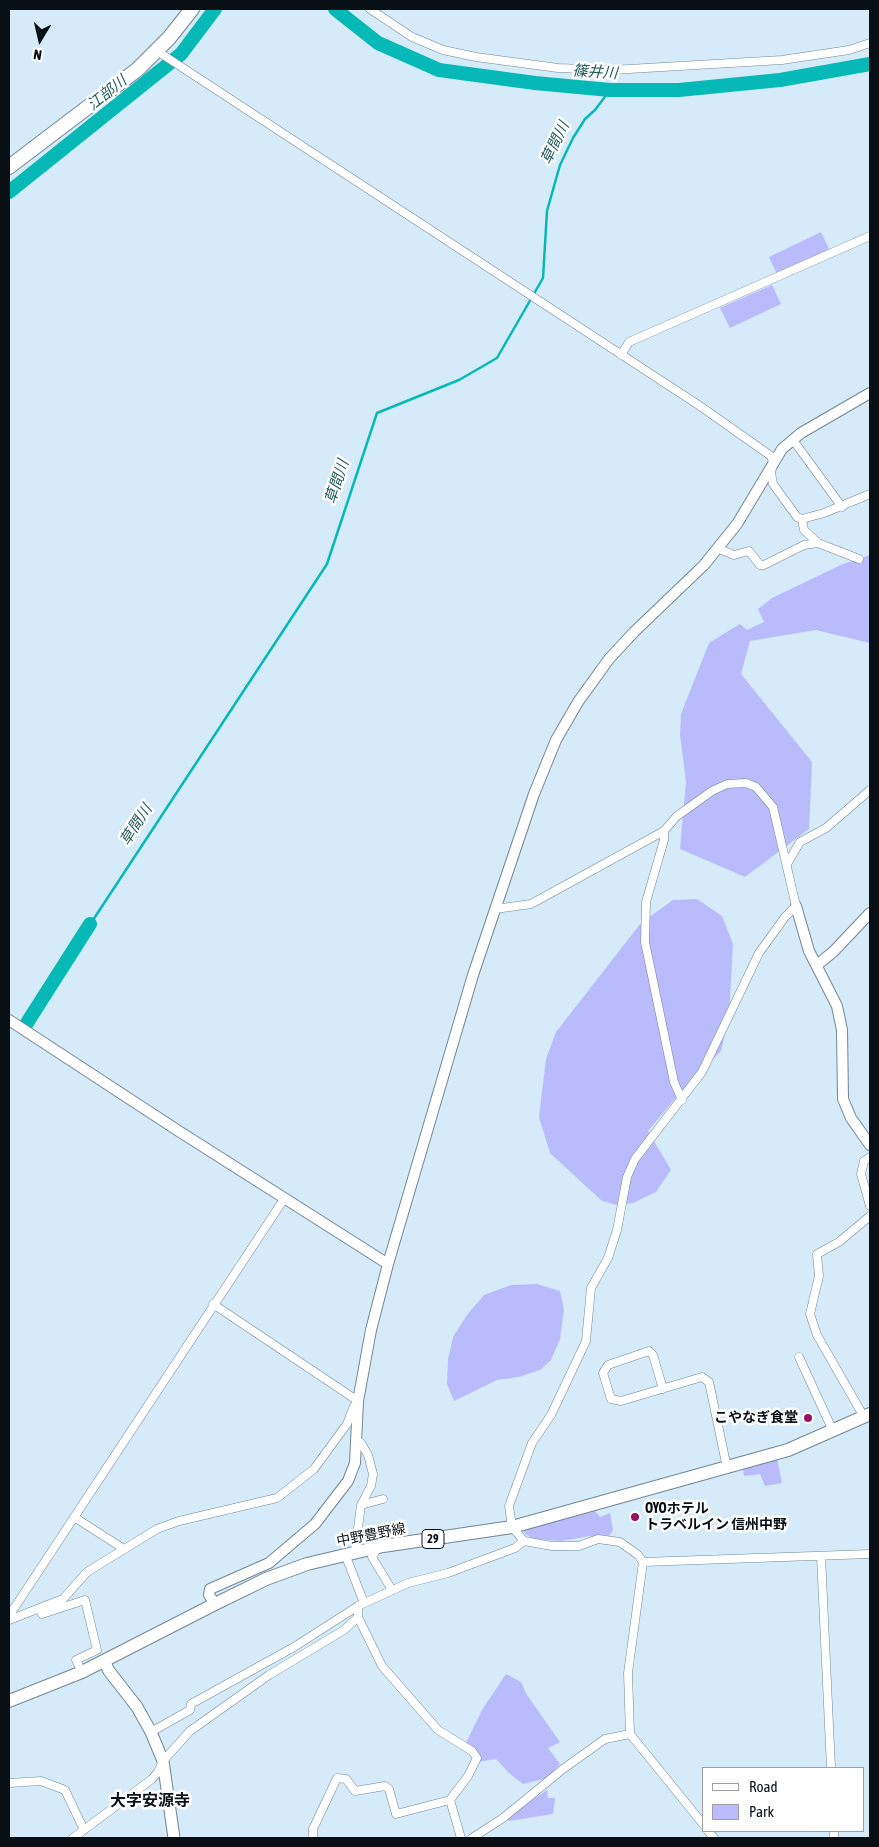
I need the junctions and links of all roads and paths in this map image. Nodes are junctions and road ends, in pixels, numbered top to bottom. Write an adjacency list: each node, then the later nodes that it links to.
1 (192, 9): 4 (highway)
2 (370, 9): 3 (street)
3 (870, 43)
4 (157, 51): 5 (highway); 7 (street)
5 (9, 167)
6 (870, 236): 7 (street)
7 (621, 355): 10 (street)
8 (870, 393): 9 (street)
9 (793, 440): 10 (street); 12 (street)
10 (773, 462): 13 (street); 15 (street)
11 (870, 494): 12 (street)
12 (842, 507): 13 (street)
13 (802, 519): 14 (street)
14 (818, 543): 15 (street); 16 (street)
15 (717, 548): 21 (street)
16 (859, 559)
17 (870, 790): 19 (street)
18 (664, 831): 19 (street); 21 (street); 25 (street)
19 (787, 864): 20 (street)
20 (796, 906): 23 (street); 25 (street)
21 (495, 909): 31 (street)
22 (870, 913): 23 (street)
23 (817, 965): 26 (street)
24 (9, 1020): 28 (street)
25 (682, 1100): 43 (street)
26 (870, 1145)
27 (870, 1157): 29 (street)
28 (284, 1199): 31 (street); 32 (street)
29 (870, 1206)
30 (870, 1216): 36 (street)
31 (388, 1264): 35 (street)
32 (213, 1304): 35 (street); 42 (street)
33 (800, 1357): 37 (street)
34 (663, 1389): 34 (street); 39 (street)
35 (358, 1401): 38 (street); 46 (street)
36 (867, 1416): 37 (main road, 中野豊野線 / 29)
37 (833, 1431): 39 (main road, 中野豊野線 / 29)
38 (357, 1442): 41 (street); 52 (street)
39 (727, 1468): 43 (main road, 中野豊野線 / 29)
40 (383, 1499): 41 (street)
41 (362, 1505): 47 (street)
42 (74, 1517): 46 (street); 55 (street)
43 (512, 1527): 44 (street); 45 (main road, 中野豊野線 / 29)
44 (524, 1541): 50 (street); 51 (street)
45 (378, 1547): 47 (main road, 中野豊野線 / 29); 51 (street)
46 (124, 1549): 54 (street)
47 (350, 1553): 52 (main road, 中野豊野線 / 29); 53 (street)
48 (870, 1554): 49 (street)
49 (821, 1556): 50 (street); 63 (street)
50 (643, 1562): 61 (street)
51 (392, 1590): 53 (street)
52 (215, 1604): 57 (main road, 中野豊野線 / 29)
53 (361, 1605): 56 (street); 60 (street)
54 (39, 1609): 55 (street); 58 (street)
55 (11, 1616)
56 (358, 1616): 62 (street); 65 (street)
57 (104, 1661): 58 (main road, 中野豊野線 / 29); 60 (main road)
58 (82, 1672): 59 (main road, 中野豊野線 / 29)
59 (9, 1700)
60 (151, 1732): 62 (main road)
61 (630, 1734): 66 (street); 72 (street)
62 (163, 1761): 67 (street); 69 (main road)
63 (831, 1767)
64 (9, 1783): 67 (street)
65 (450, 1800): 70 (street); 71 (street)
66 (702, 1823)
67 (84, 1830): 68 (street)
68 (73, 1838)
69 (174, 1838)
70 (313, 1838)
71 (461, 1838)
72 (472, 1838)

